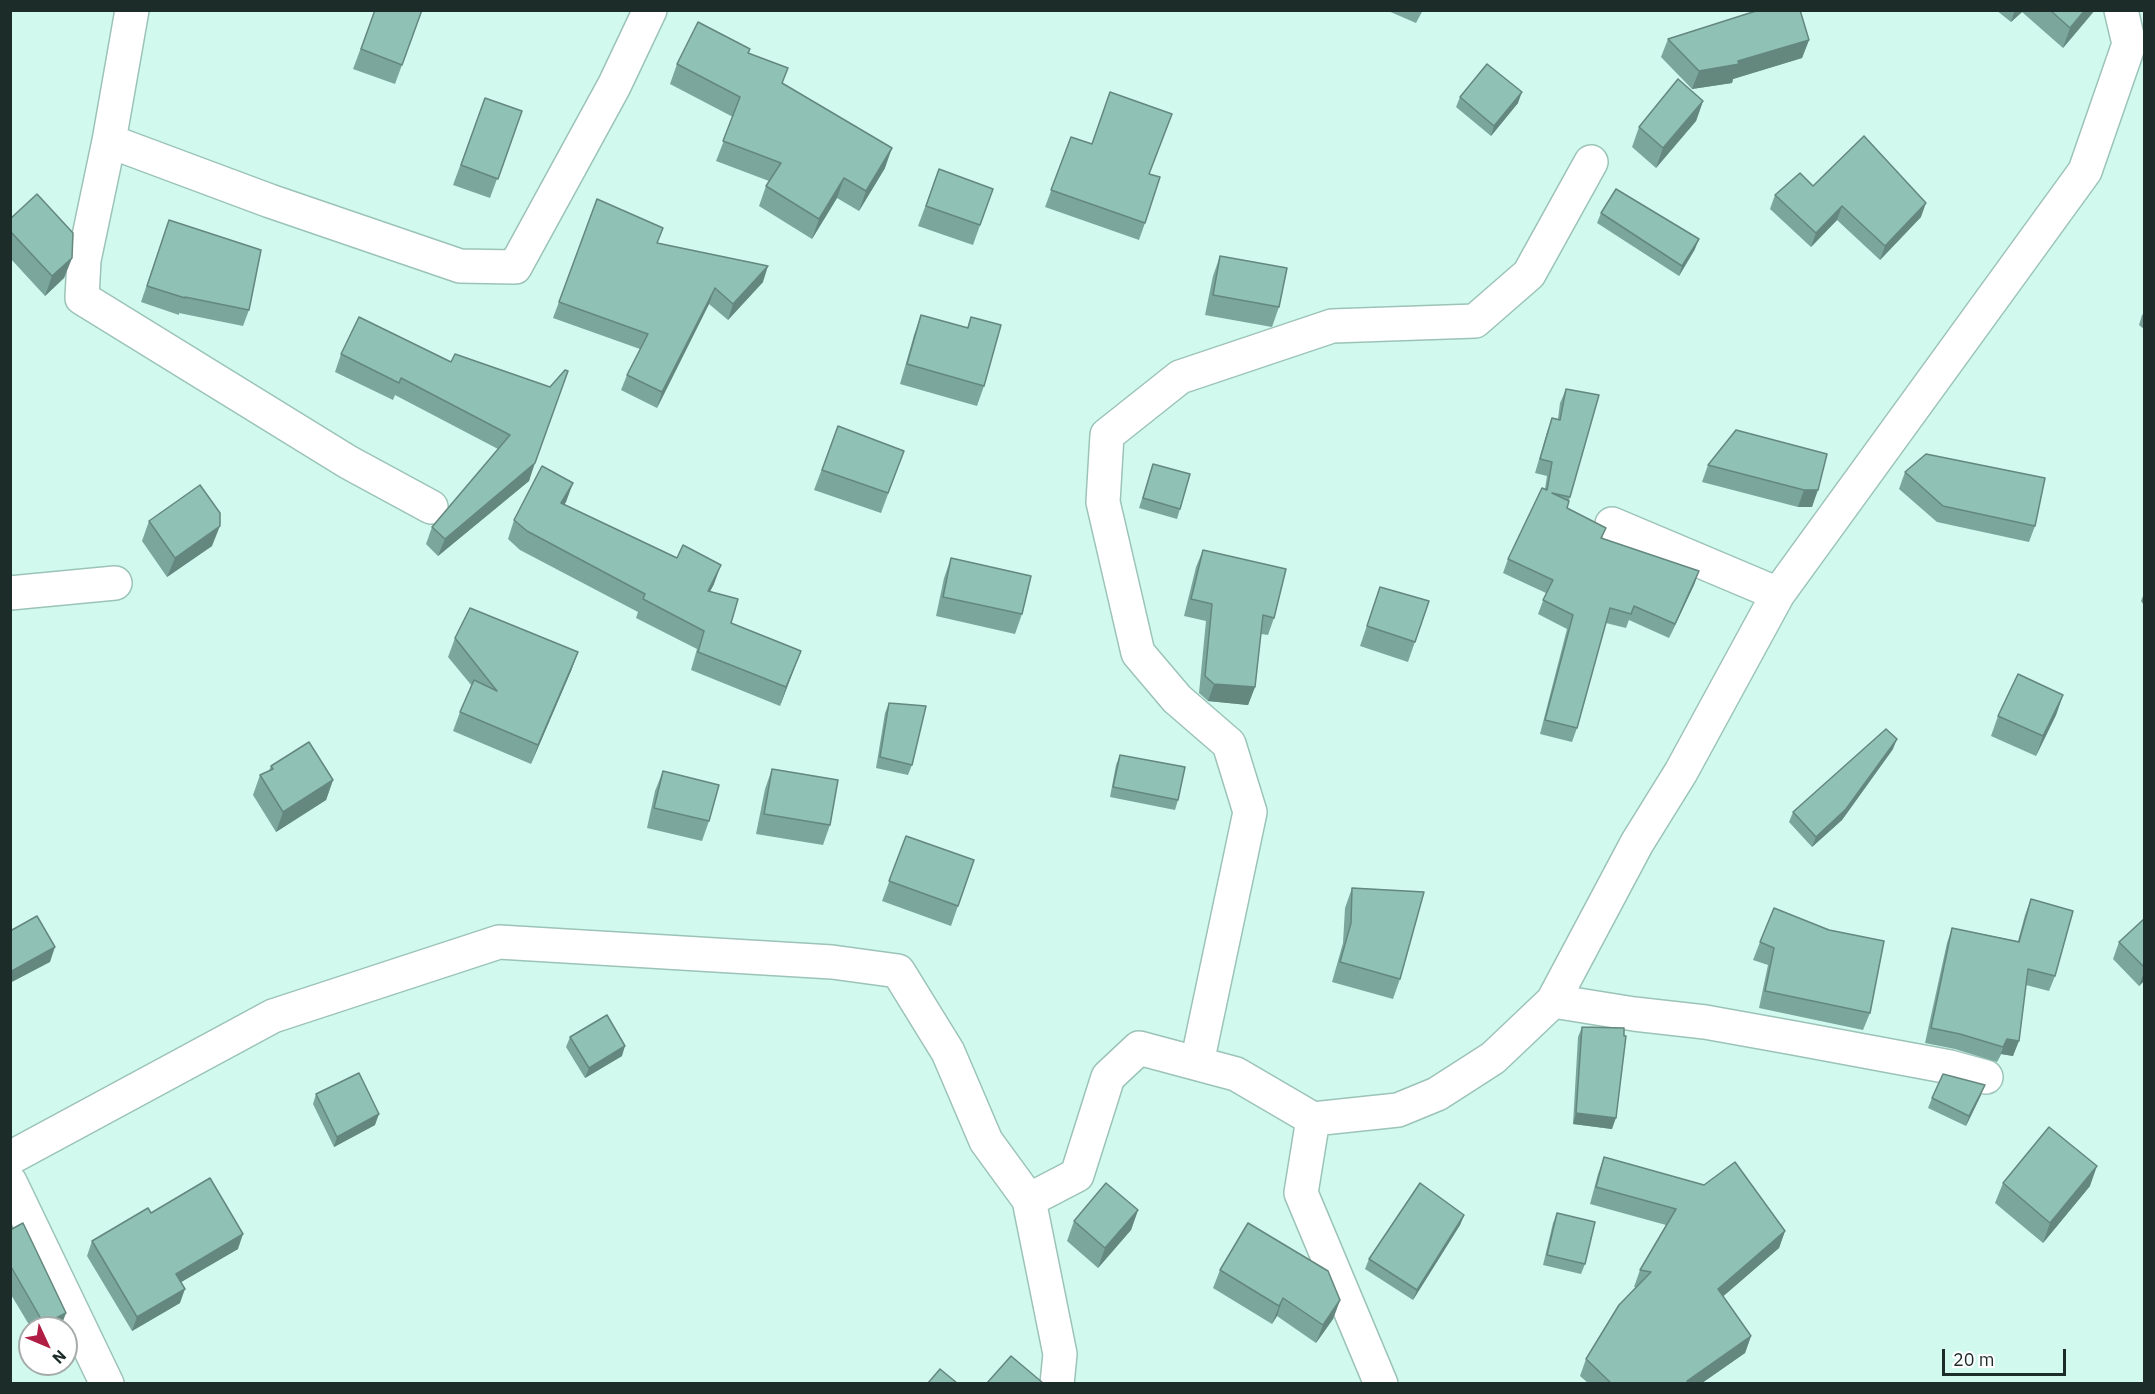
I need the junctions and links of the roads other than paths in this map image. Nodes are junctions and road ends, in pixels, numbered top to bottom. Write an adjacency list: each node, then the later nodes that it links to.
1 (132, 10): 5 (street)
2 (650, 10): 5 (street)
3 (2121, 10): 4 (street)
4 (2137, 41): 11 (street)
5 (109, 141): 7 (street)
6 (1591, 162): 13 (street)
7 (431, 507)
8 (1612, 524): 11 (street)
9 (115, 583): 10 (street)
10 (10, 593)
11 (1778, 594): 12 (street)
12 (1553, 1001): 14 (street); 15 (street)
13 (1197, 1063): 15 (street); 18 (street)
14 (1986, 1077)
15 (1313, 1119): 21 (street)
16 (10, 1158): 18 (street)
17 (10, 1182): 19 (street)
18 (1029, 1200): 20 (street)
19 (107, 1383)
20 (1057, 1383)
21 (1381, 1383)

